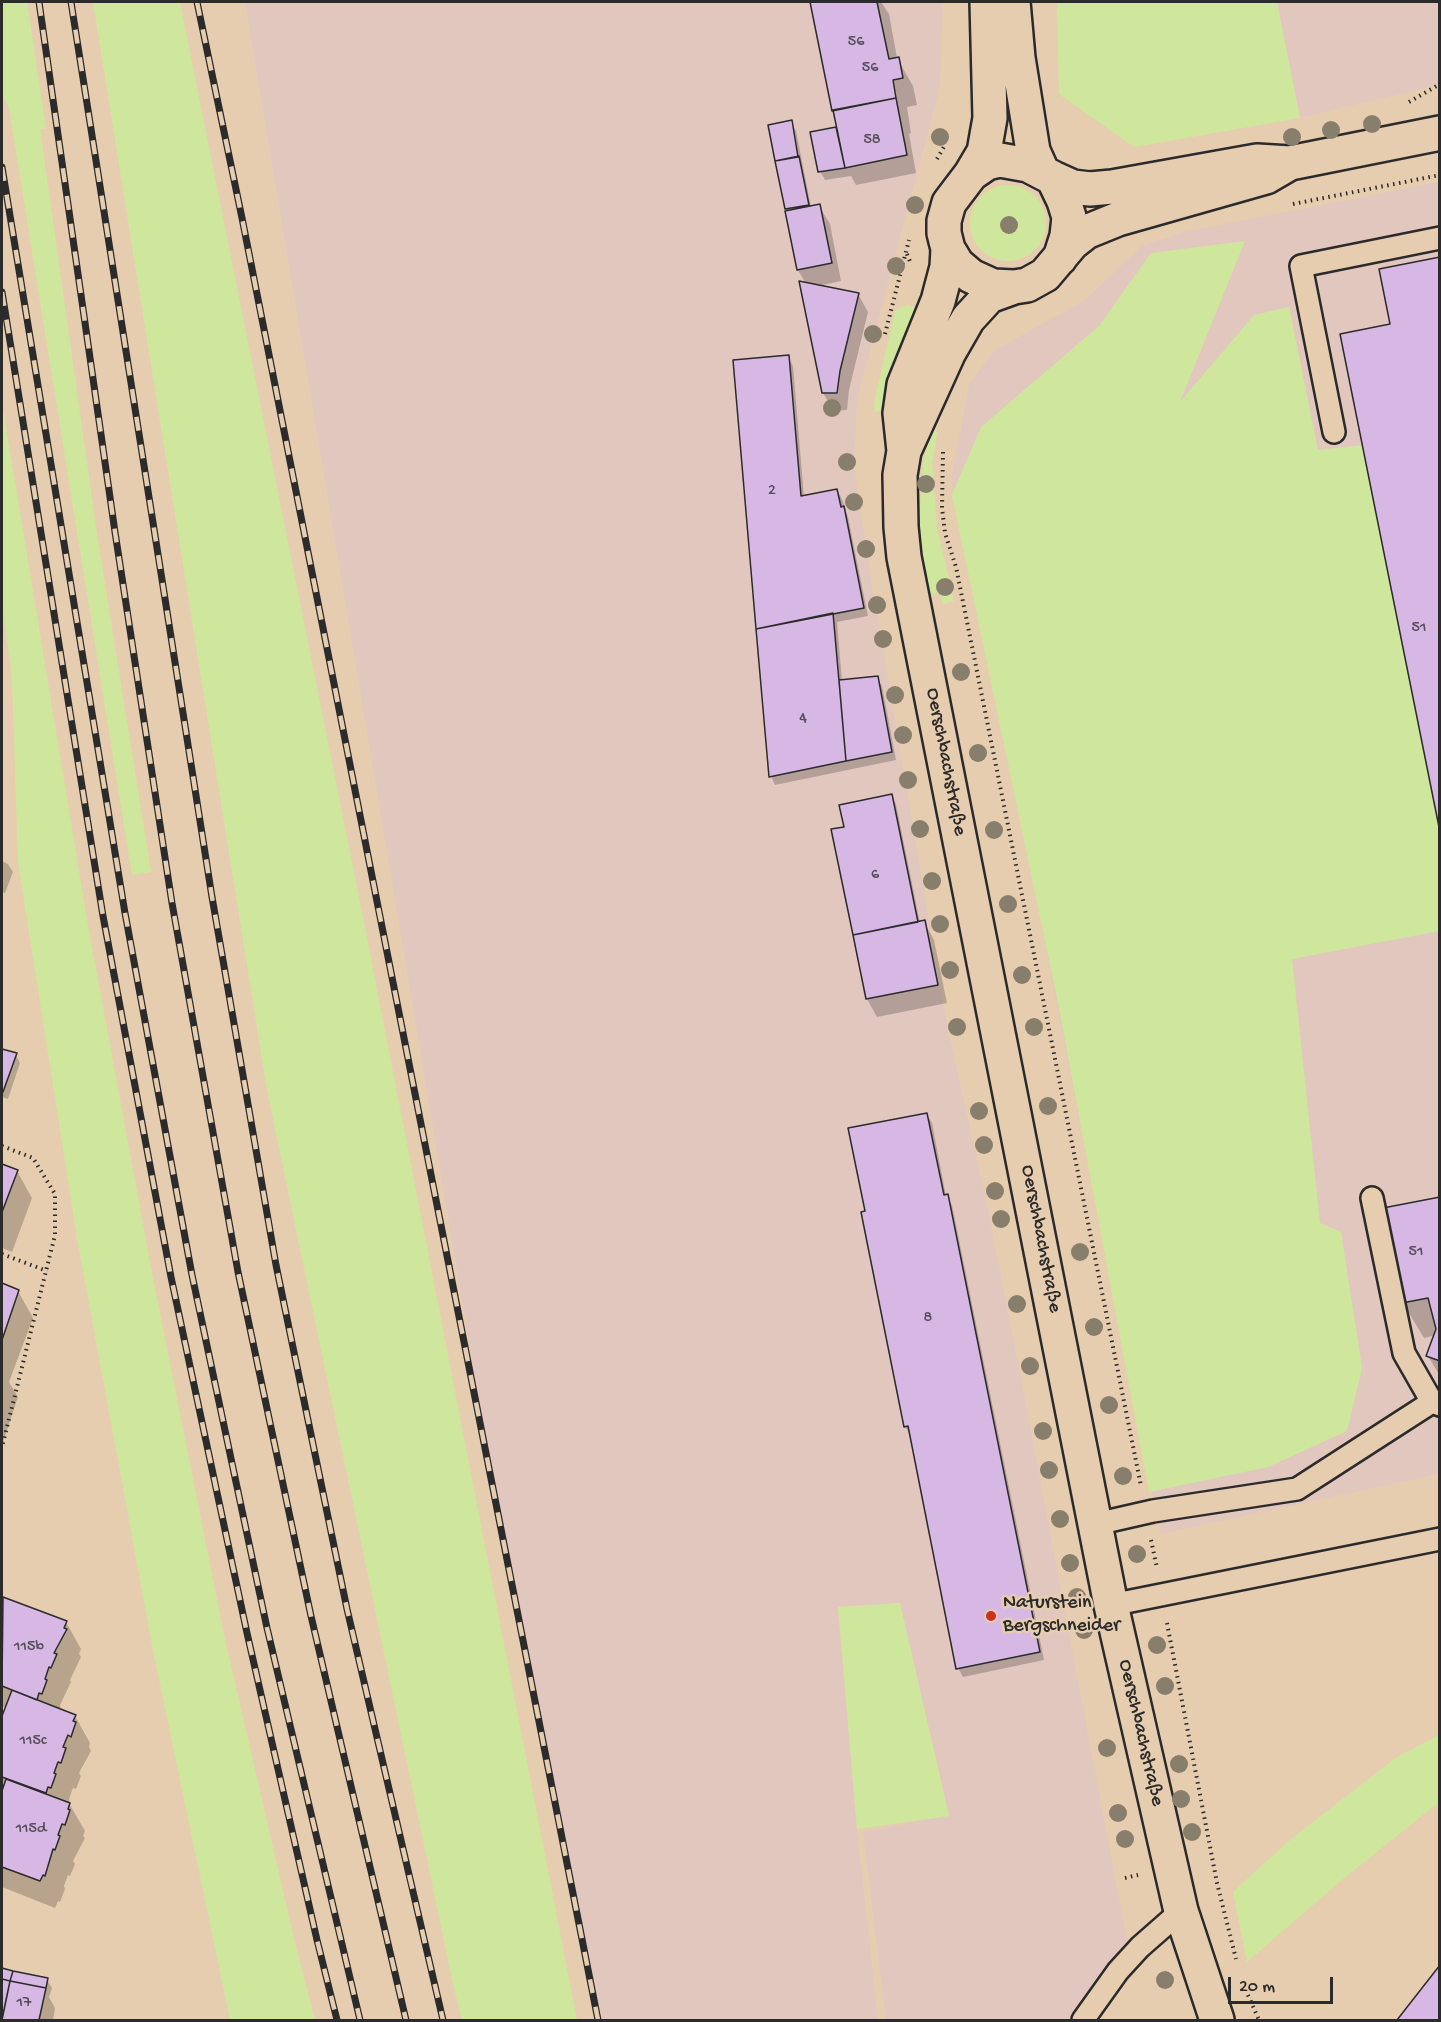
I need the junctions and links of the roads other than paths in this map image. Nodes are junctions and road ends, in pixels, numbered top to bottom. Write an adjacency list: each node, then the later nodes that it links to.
1 (987, 2): 5 (main road)
2 (1013, 2): 6 (main road)
3 (1440, 133): 4 (main road)
4 (1290, 163): 6 (main road); 9 (main road)
5 (971, 174): 6 (main road); 8 (main road)
6 (1048, 175): 9 (main road)
7 (1440, 238): 11 (lane)
8 (948, 249): 10 (main road); 12 (main road, Oerschbachstraße)
9 (1060, 258): 10 (main road)
10 (1014, 287): 12 (main road, Oerschbachstraße)
11 (1334, 432)
12 (904, 451): 15 (main road, Oerschbachstraße)
13 (1372, 1198): 14 (lane)
14 (1436, 1403): 15 (lane)
15 (1096, 1524): 17 (main road, Oerschbachstraße)
16 (1440, 1539): 17 (lane)
17 (1111, 1605): 18 (main road, Oerschbachstraße)
18 (1181, 1911): 19 (lane); 20 (main road, Oerschbachstraße)
19 (1083, 2020)
20 (1217, 2020)

